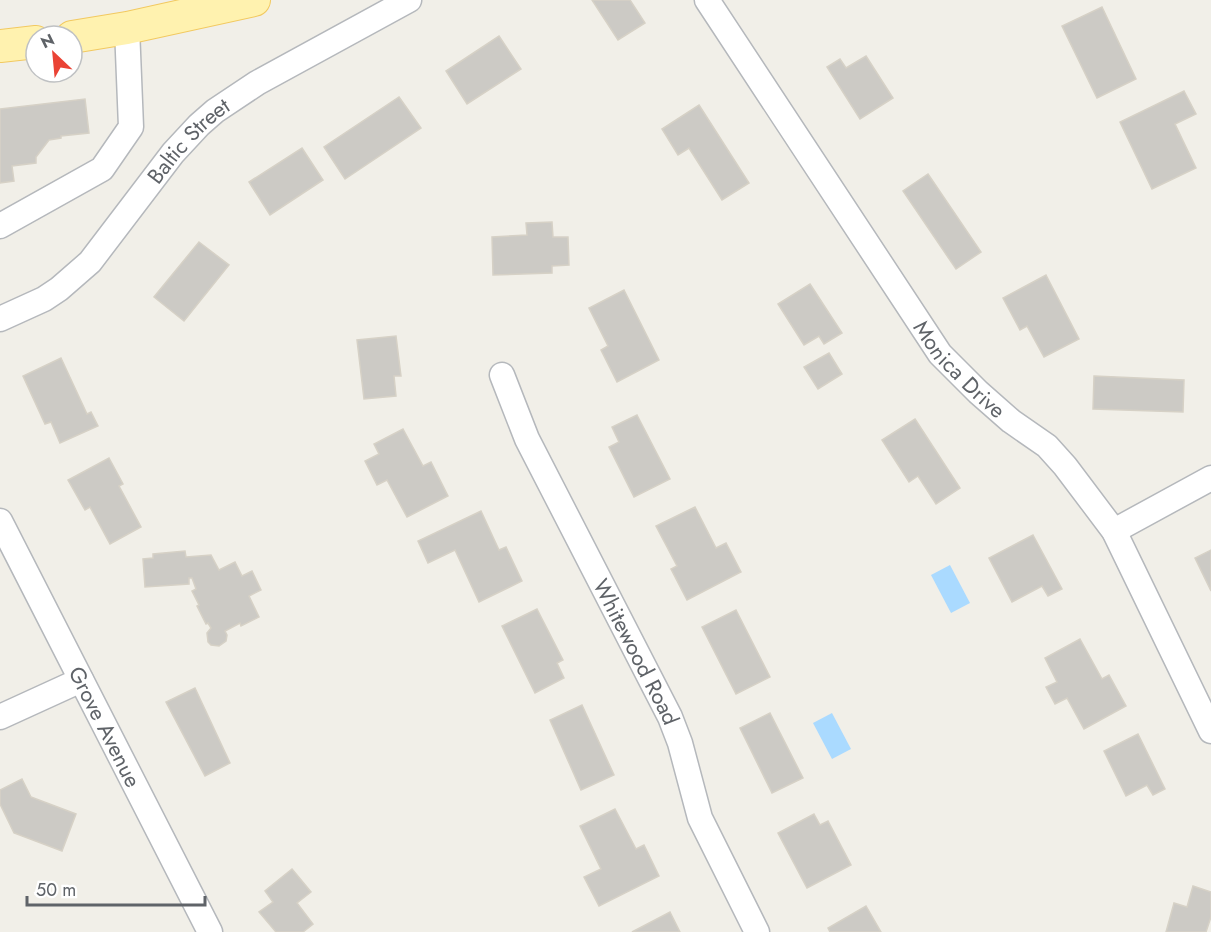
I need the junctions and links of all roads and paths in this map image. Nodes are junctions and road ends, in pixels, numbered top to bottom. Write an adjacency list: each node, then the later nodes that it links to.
1 (254, 0): 4 (main road)
2 (409, 0): 9 (street, Baltic Street)
3 (707, 0): 13 (street, Monica Drive)
4 (127, 28): 5 (main road); 8 (street)
5 (84, 35)
6 (24, 43): 7 (main road)
7 (0, 46)
8 (0, 226)
9 (0, 319)
10 (502, 375): 18 (street, Whitewood Road)
11 (1211, 478): 13 (street)
12 (0, 521): 14 (street, Grove Avenue)
13 (1114, 531): 16 (street, Monica Drive)
14 (81, 680): 15 (street); 17 (street, Grove Avenue)
15 (0, 717)
16 (1211, 731)
17 (210, 932)
18 (757, 932)

